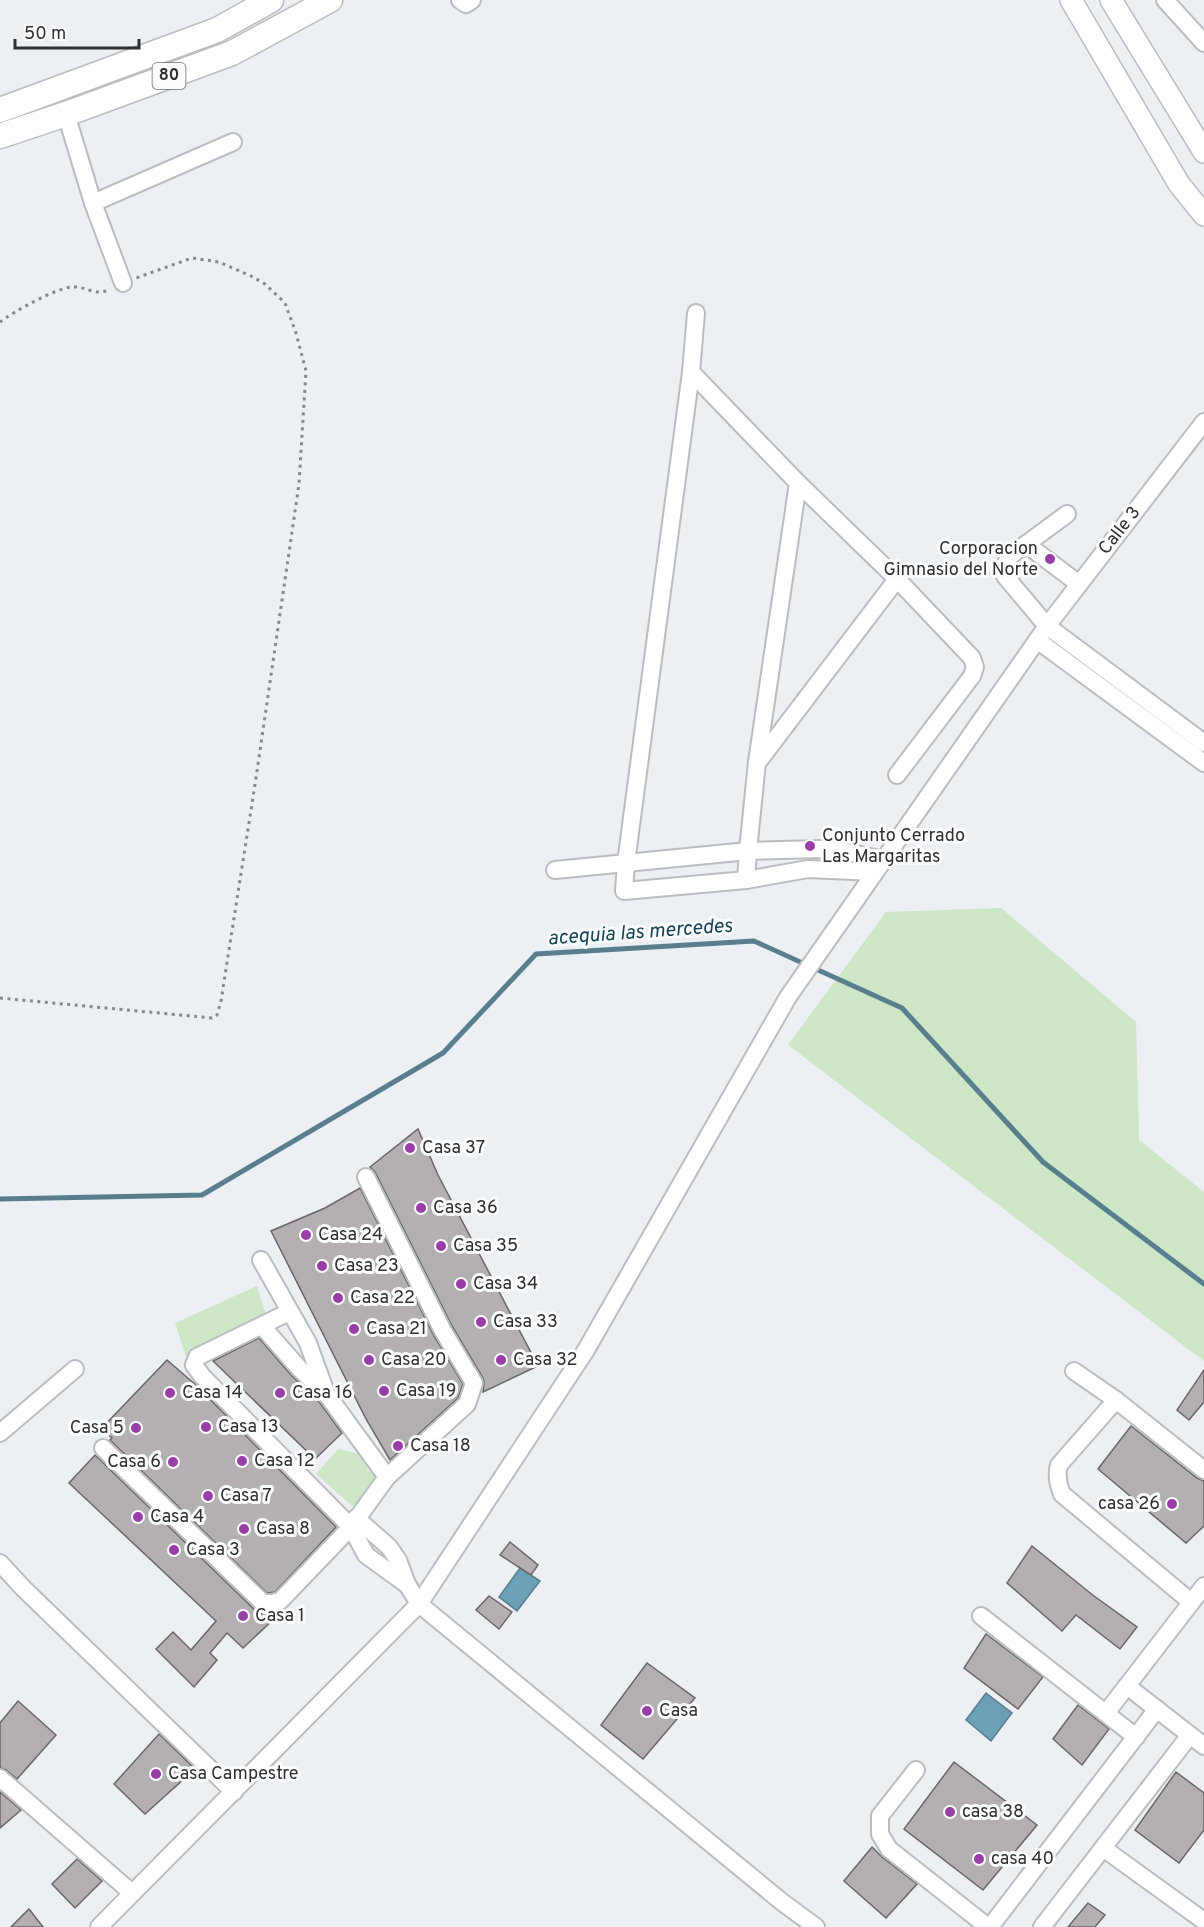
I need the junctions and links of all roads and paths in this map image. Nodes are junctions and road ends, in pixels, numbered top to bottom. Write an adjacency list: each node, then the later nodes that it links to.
1 (271, 0): 9 (highway, 80)
2 (330, 0): 10 (highway, 80)
3 (460, 0): 4 (street)
4 (472, 0)
5 (1071, 0): 15 (main road)
6 (1111, 0): 13 (main road)
7 (1165, 0): 8 (street)
8 (1204, 42)
9 (0, 110)
10 (66, 114): 11 (highway, 80); 14 (street)
11 (0, 136)
12 (233, 142): 14 (street)
13 (1204, 152)
14 (93, 203): 16 (street)
15 (1204, 215)
16 (123, 283): 18 (path); 37 (path)
17 (696, 313): 19 (street)
18 (0, 322)
19 (691, 372): 21 (street); 33 (street)
20 (1204, 422): 25 (street, Calle 3)
21 (798, 483): 24 (street); 29 (street)
22 (1067, 514): 23 (street)
23 (1026, 544): 25 (street); 26 (street)
24 (897, 579): 29 (street); 31 (street)
25 (1078, 584): 26 (street, Calle 3)
26 (1047, 626): 27 (street, Calle 3); 28 (street)
27 (1037, 640): 30 (street); 34 (street, Calle 3)
28 (1204, 742)
29 (757, 762): 32 (street)
30 (1204, 763)
31 (897, 775)
32 (748, 851): 33 (street); 34 (street); 36 (street)
33 (626, 863): 35 (street); 36 (street)
34 (879, 866): 36 (street); 54 (street, Calle 3)
35 (555, 870)
36 (746, 880)
37 (0, 998)
38 (366, 1177): 49 (street)
39 (261, 1260): 40 (street)
40 (289, 1312): 41 (street); 44 (street)
41 (262, 1326): 44 (street); 50 (street)
42 (75, 1369): 46 (street)
43 (1074, 1371): 45 (street)
44 (328, 1396): 49 (street)
45 (1116, 1400): 48 (street); 53 (street)
46 (0, 1433)
47 (103, 1448): 50 (street)
48 (1204, 1470)
49 (387, 1477): 50 (street)
50 (353, 1523): 54 (street)
51 (0, 1563): 64 (street)
52 (1204, 1586): 53 (street)
53 (1191, 1602): 56 (street)
54 (418, 1604): 64 (street, Calle 3); 69 (street)
55 (981, 1616): 58 (street)
56 (1127, 1686): 57 (street); 58 (street)
57 (1157, 1709): 59 (street); 60 (street)
58 (1106, 1713): 60 (street)
59 (1190, 1735): 61 (street); 65 (street)
60 (1136, 1737): 70 (street)
61 (1204, 1746)
62 (916, 1770): 70 (street)
63 (0, 1778): 66 (street)
64 (234, 1792): 66 (street, Calle 3)
65 (1103, 1848): 67 (street); 71 (street)
66 (132, 1893): 68 (street, Calle 3)
67 (1204, 1921)
68 (99, 1927)
69 (816, 1927)
70 (989, 1927)
71 (1042, 1927)

